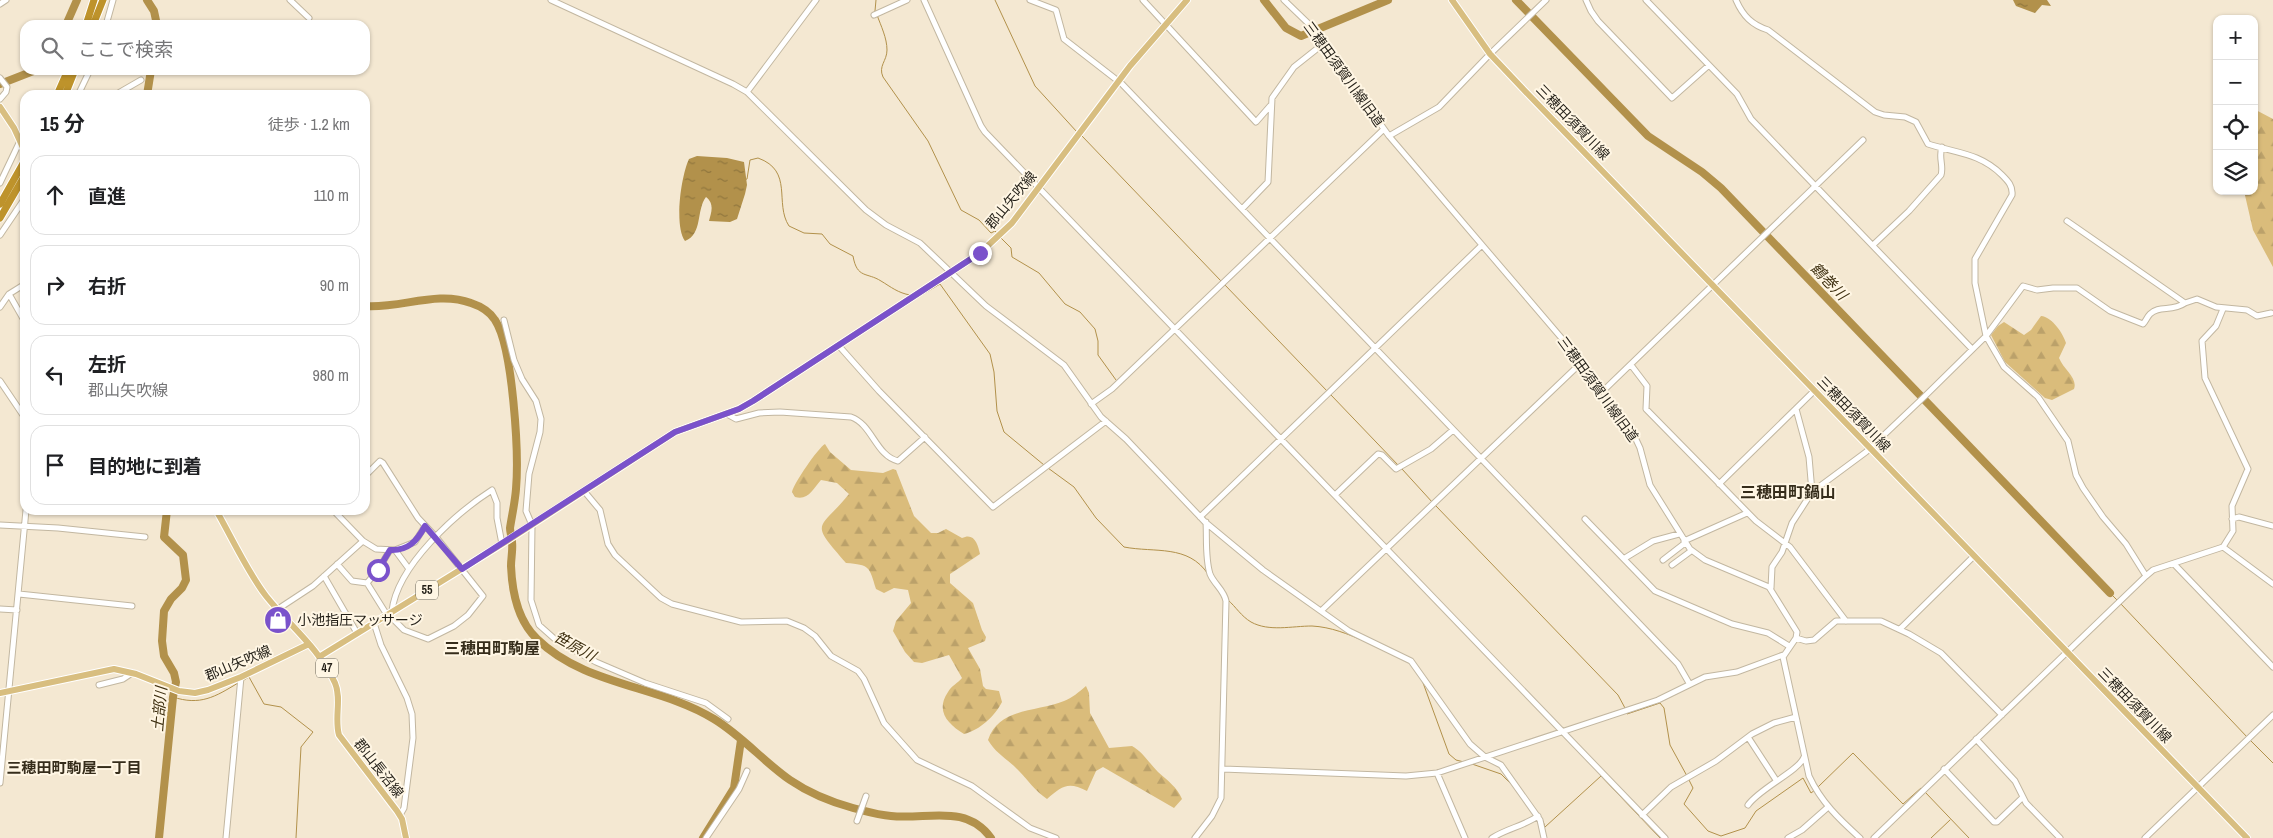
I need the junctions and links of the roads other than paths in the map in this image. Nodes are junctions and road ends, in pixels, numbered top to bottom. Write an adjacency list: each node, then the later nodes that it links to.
1 (6, 0): 19 (street)
2 (94, 0): 22 (highway)
3 (103, 0): 23 (highway)
4 (114, 0): 24 (street)
5 (290, 0): 21 (street)
6 (551, 0): 39 (street)
7 (816, 0): 39 (street)
8 (907, 0): 20 (street)
9 (924, 0): 55 (street)
10 (1030, 0): 34 (street)
11 (1143, 0): 25 (street)
12 (1187, 0): 25 (main road, 郡山矢吹線 / 55)
13 (1284, 0): 26 (street, 三穂田須賀川線旧道)
14 (1452, 0): 27 (main road, 三穂田須賀川線)
15 (1546, 0): 27 (street)
16 (1586, 0): 28 (street)
17 (1646, 0): 28 (street)
18 (1736, 0): 48 (street)
19 (0, 4)
20 (874, 15)
21 (309, 18)
22 (88, 20)
23 (95, 20)
24 (108, 20)
25 (1165, 23): 34 (main road, 郡山矢吹線 / 55); 41 (street)
26 (1323, 44): 41 (street); 44 (street, 三穂田須賀川線旧道)
27 (1490, 54): 45 (street); 66 (main road, 三穂田須賀川線)
28 (1708, 66): 54 (street)
29 (66, 75): 35 (highway)
30 (74, 75): 36 (highway)
31 (88, 75): 37 (street)
32 (0, 78): 40 (street)
33 (141, 80): 38 (street)
34 (1119, 81): 55 (main road, 郡山矢吹線 / 55); 58 (street)
35 (59, 90)
36 (67, 90)
37 (80, 90)
38 (124, 90)
39 (747, 92): 65 (street)
40 (0, 99)
41 (1270, 106): 58 (street)
42 (0, 107): 47 (main road)
43 (0, 114): 47 (main road)
44 (1384, 129): 45 (street, 三穂田須賀川線旧道); 62 (street)
45 (1389, 136): 63 (street, 三穂田須賀川線旧道)
46 (1863, 140): 54 (street)
47 (20, 141): 49 (street)
48 (1942, 147): 64 (street); 76 (street)
49 (9, 165): 50 (street); 52 (street)
50 (0, 168)
51 (20, 169): 56 (highway)
52 (0, 183)
53 (20, 183): 59 (highway)
54 (1816, 185): 64 (street); 66 (street)
55 (1039, 187): 65 (main road, 郡山矢吹線 / 55); 75 (street)
56 (0, 204)
57 (20, 205): 61 (street)
58 (1242, 209): 62 (street)
59 (0, 218)
60 (2067, 221): 69 (street)
61 (0, 235)
62 (1270, 238): 75 (street); 78 (street)
63 (1482, 245): 78 (street); 80 (street, 三穂田須賀川線旧道)
64 (1874, 245): 79 (street)
65 (950, 272): 77 (main road, 郡山矢吹線 / 55); 85 (street)
66 (1713, 284): 81 (street); 84 (main road, 三穂田須賀川線)
67 (20, 287): 68 (street)
68 (9, 294): 70 (street); 72 (street)
69 (2184, 303): 71 (street); 76 (street)
70 (0, 307)
71 (2223, 309): 73 (street); 106 (street)
72 (20, 313)
73 (2271, 313)
74 (504, 320): 110 (street)
75 (1175, 329): 85 (street); 92 (street)
76 (1986, 336): 79 (street); 133 (street)
77 (839, 346): 88 (main road, 郡山矢吹線 / 55); 91 (street)
78 (1376, 348): 90 (street); 92 (street)
79 (1972, 349): 93 (street)
80 (1582, 362): 83 (street, 三穂田須賀川線旧道); 94 (street)
81 (1631, 365): 83 (street); 96 (street)
82 (0, 381): 87 (street)
83 (1603, 391): 113 (street, 三穂田須賀川線旧道)
84 (1814, 391): 86 (street); 93 (main road, 三穂田須賀川線)
85 (1091, 404): 89 (street)
86 (1796, 409): 96 (street); 98 (street)
87 (20, 411)
88 (727, 414): 91 (street); 97 (main road, 郡山矢吹線 / 55)
89 (1106, 420): 91 (street); 104 (street)
90 (1453, 430): 94 (street); 99 (street)
91 (925, 437)
92 (1281, 439): 99 (street); 104 (street)
93 (1869, 449): 98 (street); 124 (main road, 三穂田須賀川線)
94 (1481, 458): 121 (street); 157 (street)
95 (370, 471): 109 (street)
96 (1719, 484): 100 (street)
97 (584, 491): 110 (main road, 郡山矢吹線 / 55); 189 (street)
98 (1812, 492): 118 (street)
99 (1335, 496): 121 (street)
100 (1747, 513): 117 (street); 118 (street)
101 (25, 515): 112 (street)
102 (219, 515): 140 (main road, 郡山長沼線 / 47)
103 (338, 515): 116 (street)
104 (1200, 516): 107 (street)
105 (1585, 519): 125 (street)
106 (2232, 519): 111 (street); 120 (street)
107 (1206, 522): 142 (street); 170 (street)
108 (0, 525): 112 (street)
109 (425, 526): 115 (street); 122 (street)
110 (531, 526): 119 (main road, 郡山矢吹線 / 55); 164 (street)
111 (2273, 526)
112 (24, 527): 114 (street); 137 (street)
113 (1679, 534): 117 (street, 三穂田須賀川線旧道); 125 (street)
114 (145, 537)
115 (436, 537): 119 (street); 130 (street); 131 (street)
116 (363, 541): 122 (street); 127 (street)
117 (1684, 542): 123 (street, 三穂田須賀川線旧道); 126 (street)
118 (1785, 543): 136 (street); 144 (street)
119 (503, 544): 131 (main road, 郡山矢吹線 / 55)
120 (2223, 547): 128 (street); 135 (street)
121 (1386, 549): 142 (street); 165 (street)
122 (393, 550): 130 (street); 134 (street)
123 (1692, 551): 129 (street); 136 (street, 三穂田須賀川線旧道)
124 (1974, 556): 146 (street); 151 (main road, 三穂田須賀川線)
125 (1625, 558): 150 (street)
126 (1663, 560)
127 (337, 564): 132 (street); 134 (street)
128 (2174, 564): 133 (street); 154 (street)
129 (1672, 565)
130 (409, 569): 143 (street)
131 (462, 569): 143 (main road, 郡山矢吹線 / 55); 143 (street)
132 (324, 576): 140 (street); 147 (street)
133 (2146, 576): 151 (street)
134 (367, 583): 143 (street)
135 (2273, 584)
136 (1770, 588): 148 (street)
137 (19, 594): 138 (street); 141 (street)
138 (132, 606)
139 (0, 609): 141 (street)
140 (278, 609): 149 (main road, 郡山長沼線 / 47)
141 (17, 610): 159 (street)
142 (1321, 611): 168 (street)
143 (389, 613): 145 (main road, 郡山矢吹線 / 55)
144 (1846, 621): 146 (street); 148 (street)
145 (374, 623): 147 (main road, 郡山矢吹線 / 55); 181 (street)
146 (1900, 629): 161 (street)
147 (357, 633): 153 (main road, 郡山矢吹線 / 55)
148 (1796, 638): 150 (street)
149 (309, 644): 153 (main road, 郡山長沼線 / 47); 156 (main road, 郡山矢吹線)
150 (1789, 646): 152 (street)
151 (2067, 653): 161 (street); 176 (main road, 三穂田須賀川線)
152 (1783, 655): 157 (street); 163 (street)
153 (319, 657): 181 (main road, 郡山長沼線 / 47)
154 (2273, 667)
155 (132, 673): 156 (main road, 郡山矢吹線); 158 (street); 159 (main road, 郡山矢吹線)
156 (241, 677): 186 (street)
157 (1689, 683): 165 (street)
158 (99, 685)
159 (9, 691): 160 (main road, 郡山矢吹線); 175 (street)
160 (0, 693)
161 (2002, 715): 167 (street)
162 (2273, 715): 176 (street)
163 (1796, 717): 166 (street); 169 (street)
164 (728, 719)
165 (1562, 732): 168 (street); 182 (street)
166 (1748, 737): 174 (street); 182 (street)
167 (1976, 739): 171 (street); 178 (street)
168 (1485, 757): 173 (street); 183 (street)
169 (1804, 757): 174 (street); 180 (street)
170 (1223, 769): 173 (street); 190 (street)
171 (1944, 769): 178 (street); 185 (street)
172 (747, 772): 188 (street)
173 (1437, 773): 191 (street)
174 (1776, 780): 179 (street)
175 (0, 782)
176 (2198, 788): 198 (street); 199 (main road, 三穂田須賀川線)
177 (866, 796): 184 (street)
178 (2022, 798): 197 (street)
179 (1748, 805)
180 (1827, 808): 195 (street); 196 (street)
181 (400, 815): 187 (main road, 郡山長沼線 / 47)
182 (1642, 815): 194 (street)
183 (1538, 816): 192 (street); 193 (street)
184 (857, 821)
185 (1877, 837)
186 (226, 838)
187 (406, 838)
188 (706, 838)
189 (1056, 838)
190 (1195, 838)
191 (1465, 838)
192 (1492, 838)
193 (1544, 838)
194 (1665, 838)
195 (1788, 838)
196 (1860, 838)
197 (2060, 838)
198 (2145, 838)
199 (2246, 838)

